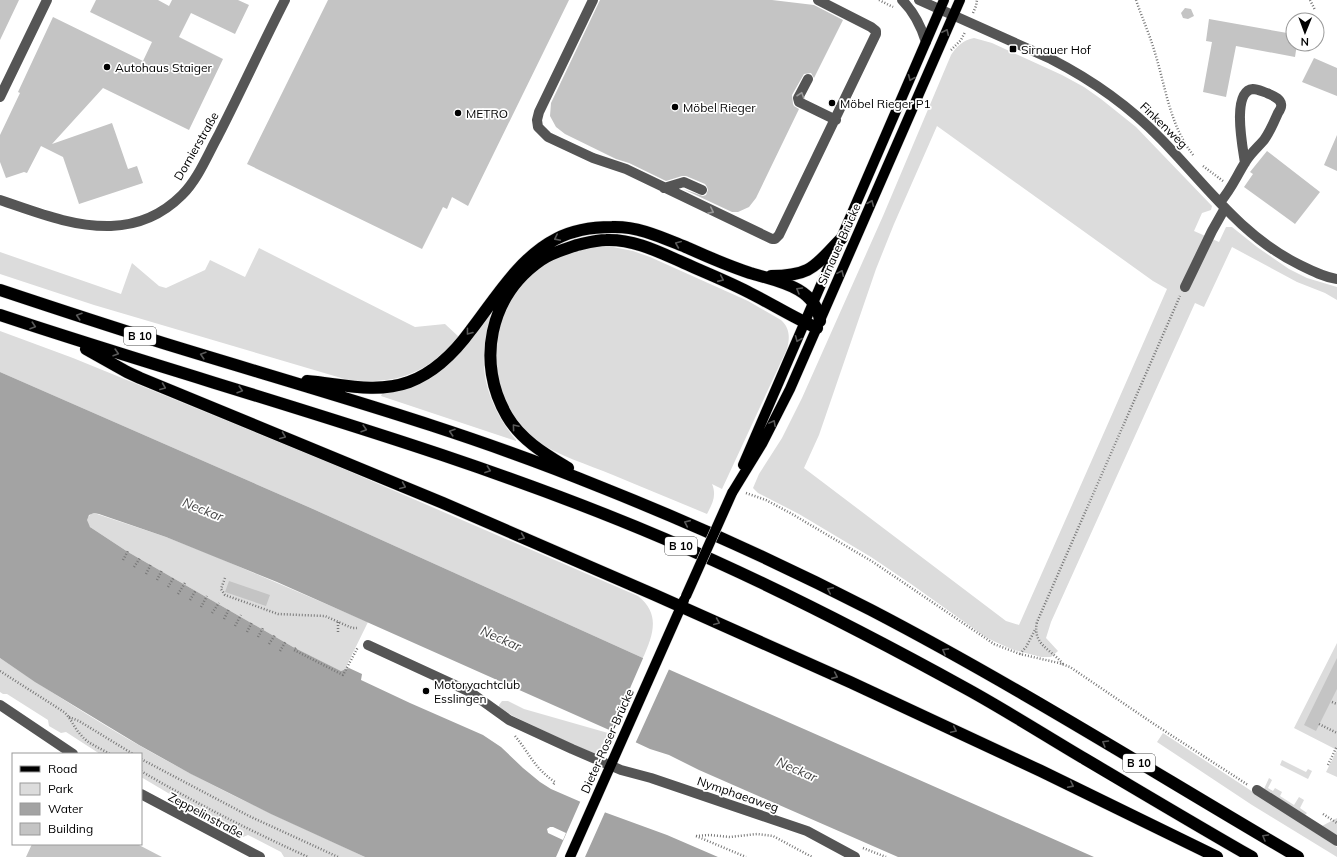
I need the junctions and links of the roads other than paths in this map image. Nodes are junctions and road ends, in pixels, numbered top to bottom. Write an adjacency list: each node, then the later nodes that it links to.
1 (46, 0): 12 (street)
2 (284, 0): 17 (street, Dornierstraße)
3 (593, 0): 15 (street)
4 (818, 0): 13 (street)
5 (902, 0): 10 (street)
6 (919, 0): 8 (street)
7 (960, 0): 9 (main road, Sirnauer Brücke)
8 (942, 5): 9 (street); 10 (main road, Sirnauer Brücke)
9 (953, 16): 18 (street, Finkenweg); 27 (main road, Sirnauer Brücke, one-way to 9)
10 (926, 42): 19 (main road, Sirnauer Brücke, one-way to 19)
11 (808, 79): 13 (street, one-way to 11)
12 (0, 97)
13 (836, 120): 15 (street, one-way to 13)
14 (1245, 163): 14 (street); 18 (street)
15 (664, 188): 16 (street)
16 (702, 190)
17 (0, 200)
18 (1222, 205): 21 (street, Finkenweg); 22 (street)
19 (842, 238): 20 (highway); 24 (main road, Sirnauer Brücke)
20 (763, 277): 24 (highway, one-way to 20); 29 (highway, one-way to 29)
21 (1337, 279)
22 (1185, 287)
23 (0, 290): 29 (highway, B 10, one-way to 23)
24 (814, 303): 26 (main road, Sirnauer Brücke); 27 (highway)
25 (0, 315): 28 (highway, B 10, one-way to 28)
26 (805, 323): 27 (highway); 30 (highway, one-way to 26); 31 (main road, Sirnauer Brücke, one-way to 31)
27 (818, 325): 31 (main road, Sirnauer Brücke, one-way to 27)
28 (65, 337): 32 (highway, one-way to 32); 45 (highway, B 10, one-way to 45)
29 (280, 378): 30 (highway, B 10, one-way to 29)
30 (594, 484): 46 (highway, B 10, one-way to 30)
31 (732, 493): 32 (main road, Sirnauer Brücke, bridge)
32 (683, 602): 33 (main road, Sirnauer Brücke); 44 (highway, one-way to 44)
33 (668, 635): 37 (main road, Dieter-Roser-Brücke)
34 (368, 645): 37 (street, Nymphaeaweg)
35 (0, 705): 36 (street)
36 (72, 753)
37 (610, 765): 41 (street, Nymphaeaweg); 43 (main road, Dieter-Roser-Brücke)
38 (1257, 790): 40 (street)
39 (142, 795): 42 (street, Zeppelinstraße)
40 (1337, 841)
41 (854, 856)
42 (260, 857)
43 (570, 857)
44 (1217, 857)
45 (1252, 857)
46 (1298, 857)

